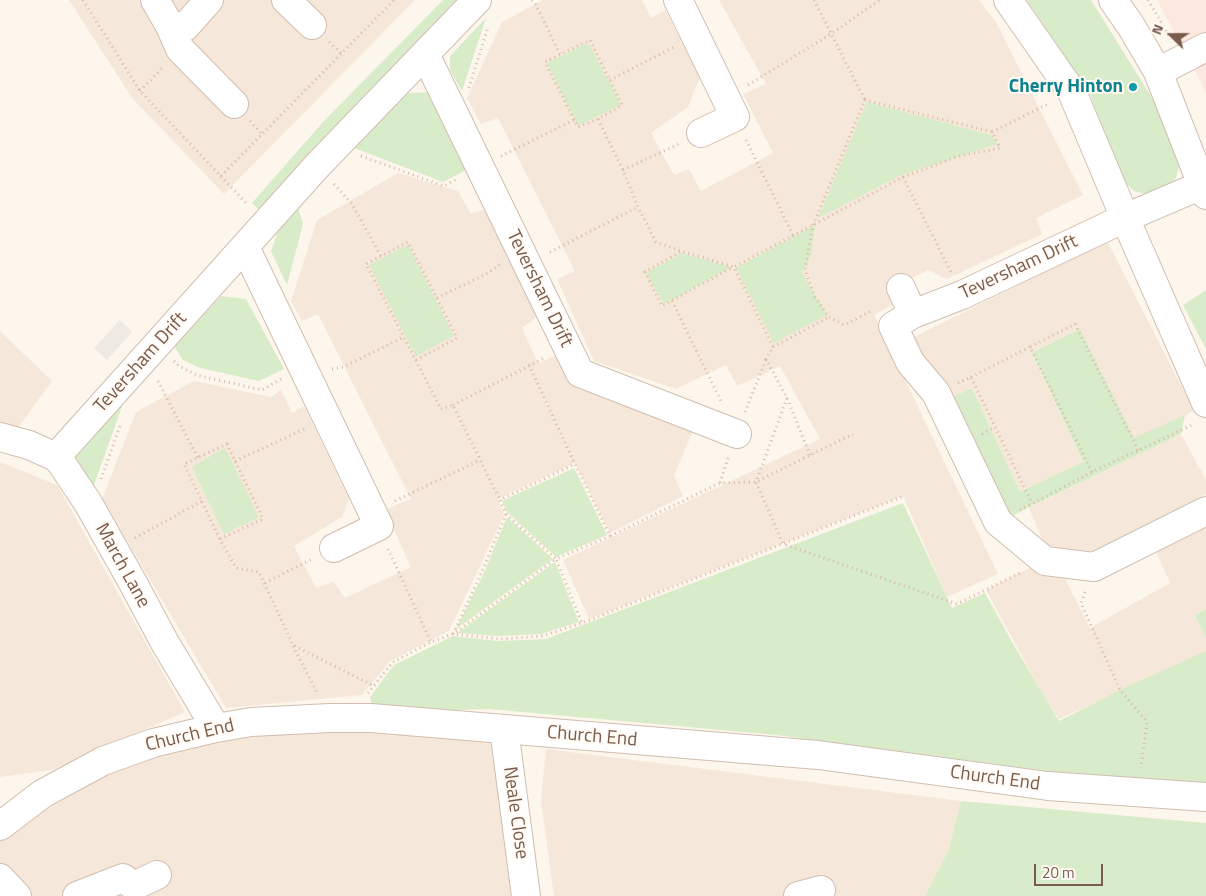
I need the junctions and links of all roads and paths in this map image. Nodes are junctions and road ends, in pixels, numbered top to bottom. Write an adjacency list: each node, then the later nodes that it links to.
1 (83, 0): 23 (path)
2 (155, 0): 16 (street)
3 (209, 0): 16 (street)
4 (286, 0): 14 (street)
5 (394, 0): 37 (path)
6 (532, 0): 20 (path)
7 (678, 0): 17 (street)
8 (814, 0): 15 (path)
9 (880, 0): 15 (path)
10 (1008, 0): 24 (street)
11 (1113, 0): 21 (street, Teversham Drift)
12 (1148, 0): 18 (path)
13 (483, 12): 19 (street, Teversham Drift); 28 (path)
14 (312, 25)
15 (831, 34): 25 (path); 27 (path)
16 (175, 37): 23 (path); 26 (street)
17 (699, 44): 22 (path); 27 (street)
18 (1194, 53): 21 (street)
19 (425, 54): 28 (street, Teversham Drift); 33 (street, Teversham Drift)
20 (560, 54): 22 (path); 30 (path)
21 (1158, 72): 39 (street, Teversham Drift)
22 (610, 80): 29 (path)
23 (140, 91): 37 (path)
24 (1072, 92): 31 (path); 41 (street)
25 (865, 100): 31 (path); 43 (path)
26 (234, 104)
27 (730, 107): 32 (street); 44 (path)
28 (452, 109): 34 (street, Teversham Drift)
29 (598, 118): 30 (path); 36 (path)
30 (574, 120): 34 (path)
31 (992, 132): 38 (path)
32 (701, 133): 36 (path)
33 (340, 141): 34 (path); 35 (street, Teversham Drift)
34 (479, 164): 48 (street, Teversham Drift)
35 (317, 166): 42 (street, Teversham Drift); 47 (path)
36 (623, 170): 40 (path)
37 (220, 176): 42 (path)
38 (903, 177): 43 (path); 51 (path)
39 (1204, 190): 41 (street, Teversham Drift)
40 (638, 207): 46 (path); 48 (path)
41 (1125, 218): 51 (street, Teversham Drift); 69 (street)
42 (266, 224): 45 (street, Teversham Drift)
43 (813, 225): 44 (path); 54 (path)
44 (793, 235): 49 (path)
45 (245, 247): 57 (street, Teversham Drift); 64 (street)
46 (681, 251): 49 (path); 53 (path)
47 (381, 256): 52 (path); 56 (path)
48 (523, 257): 52 (path); 58 (street, Teversham Drift)
49 (734, 267): 53 (path); 59 (path)
50 (901, 288): 55 (street)
51 (962, 295): 55 (street, Teversham Drift)
52 (437, 298): 61 (path)
53 (672, 300): 72 (path)
54 (830, 317): 55 (path); 59 (path)
55 (903, 320): 66 (street)
56 (404, 337): 61 (path); 64 (path)
57 (160, 343): 63 (street, Teversham Drift); 64 (path)
58 (567, 347): 62 (path); 72 (street, Teversham Drift)
59 (773, 347): 67 (path)
60 (1030, 347): 65 (path); 75 (path); 82 (path)
61 (416, 360): 68 (path)
62 (529, 365): 68 (path); 81 (path)
63 (137, 366): 77 (street, Teversham Drift); 78 (path)
64 (305, 370): 71 (street)
65 (971, 377): 66 (path); 89 (path)
66 (936, 393): 93 (street)
67 (787, 398): 76 (path); 83 (path)
68 (453, 405): 79 (path)
69 (1202, 413): 75 (path)
70 (122, 418): 88 (path)
71 (328, 419): 80 (path); 92 (street)
72 (737, 434)
73 (853, 434): 76 (path)
74 (0, 437): 77 (street)
75 (1138, 450): 82 (path)
76 (810, 455): 83 (path)
77 (56, 457): 88 (street, March Lane)
78 (198, 458): 80 (path); 87 (path)
79 (480, 460): 86 (path); 92 (path)
80 (235, 461): 95 (path)
81 (575, 464): 86 (path); 94 (path)
82 (1092, 472): 89 (path)
83 (756, 482): 96 (path)
84 (720, 483): 94 (path)
85 (904, 496): 96 (path)
86 (500, 500): 91 (path)
87 (202, 501): 95 (path); 98 (path)
88 (88, 503): 98 (street, March Lane)
89 (1032, 503): 93 (path)
90 (1206, 510): 101 (street)
91 (506, 514): 99 (path); 104 (path)
92 (375, 519): 97 (street); 105 (path)
93 (998, 522): 100 (street)
94 (610, 536): 99 (path)
95 (220, 539): 102 (path)
96 (783, 544): 100 (path); 103 (path)
97 (334, 548): 102 (path)
98 (114, 551): 110 (street, March Lane)
99 (556, 559): 103 (path); 104 (path)
100 (1045, 561): 101 (street)
101 (1094, 567): 112 (path)
102 (265, 583): 106 (path)
103 (582, 623): 104 (path)
104 (453, 634): 105 (path)
105 (431, 642): 107 (path)
106 (293, 645): 107 (path); 108 (path)
107 (374, 686): 109 (path)
108 (330, 718): 109 (street, Church End); 110 (street, Church End)
109 (371, 718): 111 (street, Church End)
110 (216, 728): 114 (street, Church End)
111 (504, 729): 112 (street, Church End); 119 (street, Neale Close)
112 (1138, 791): 113 (street, Church End)
113 (1206, 797)
114 (0, 826)
115 (157, 876): 118 (street)
116 (0, 878): 117 (street)
117 (17, 896)
118 (77, 896)
119 (526, 896)

